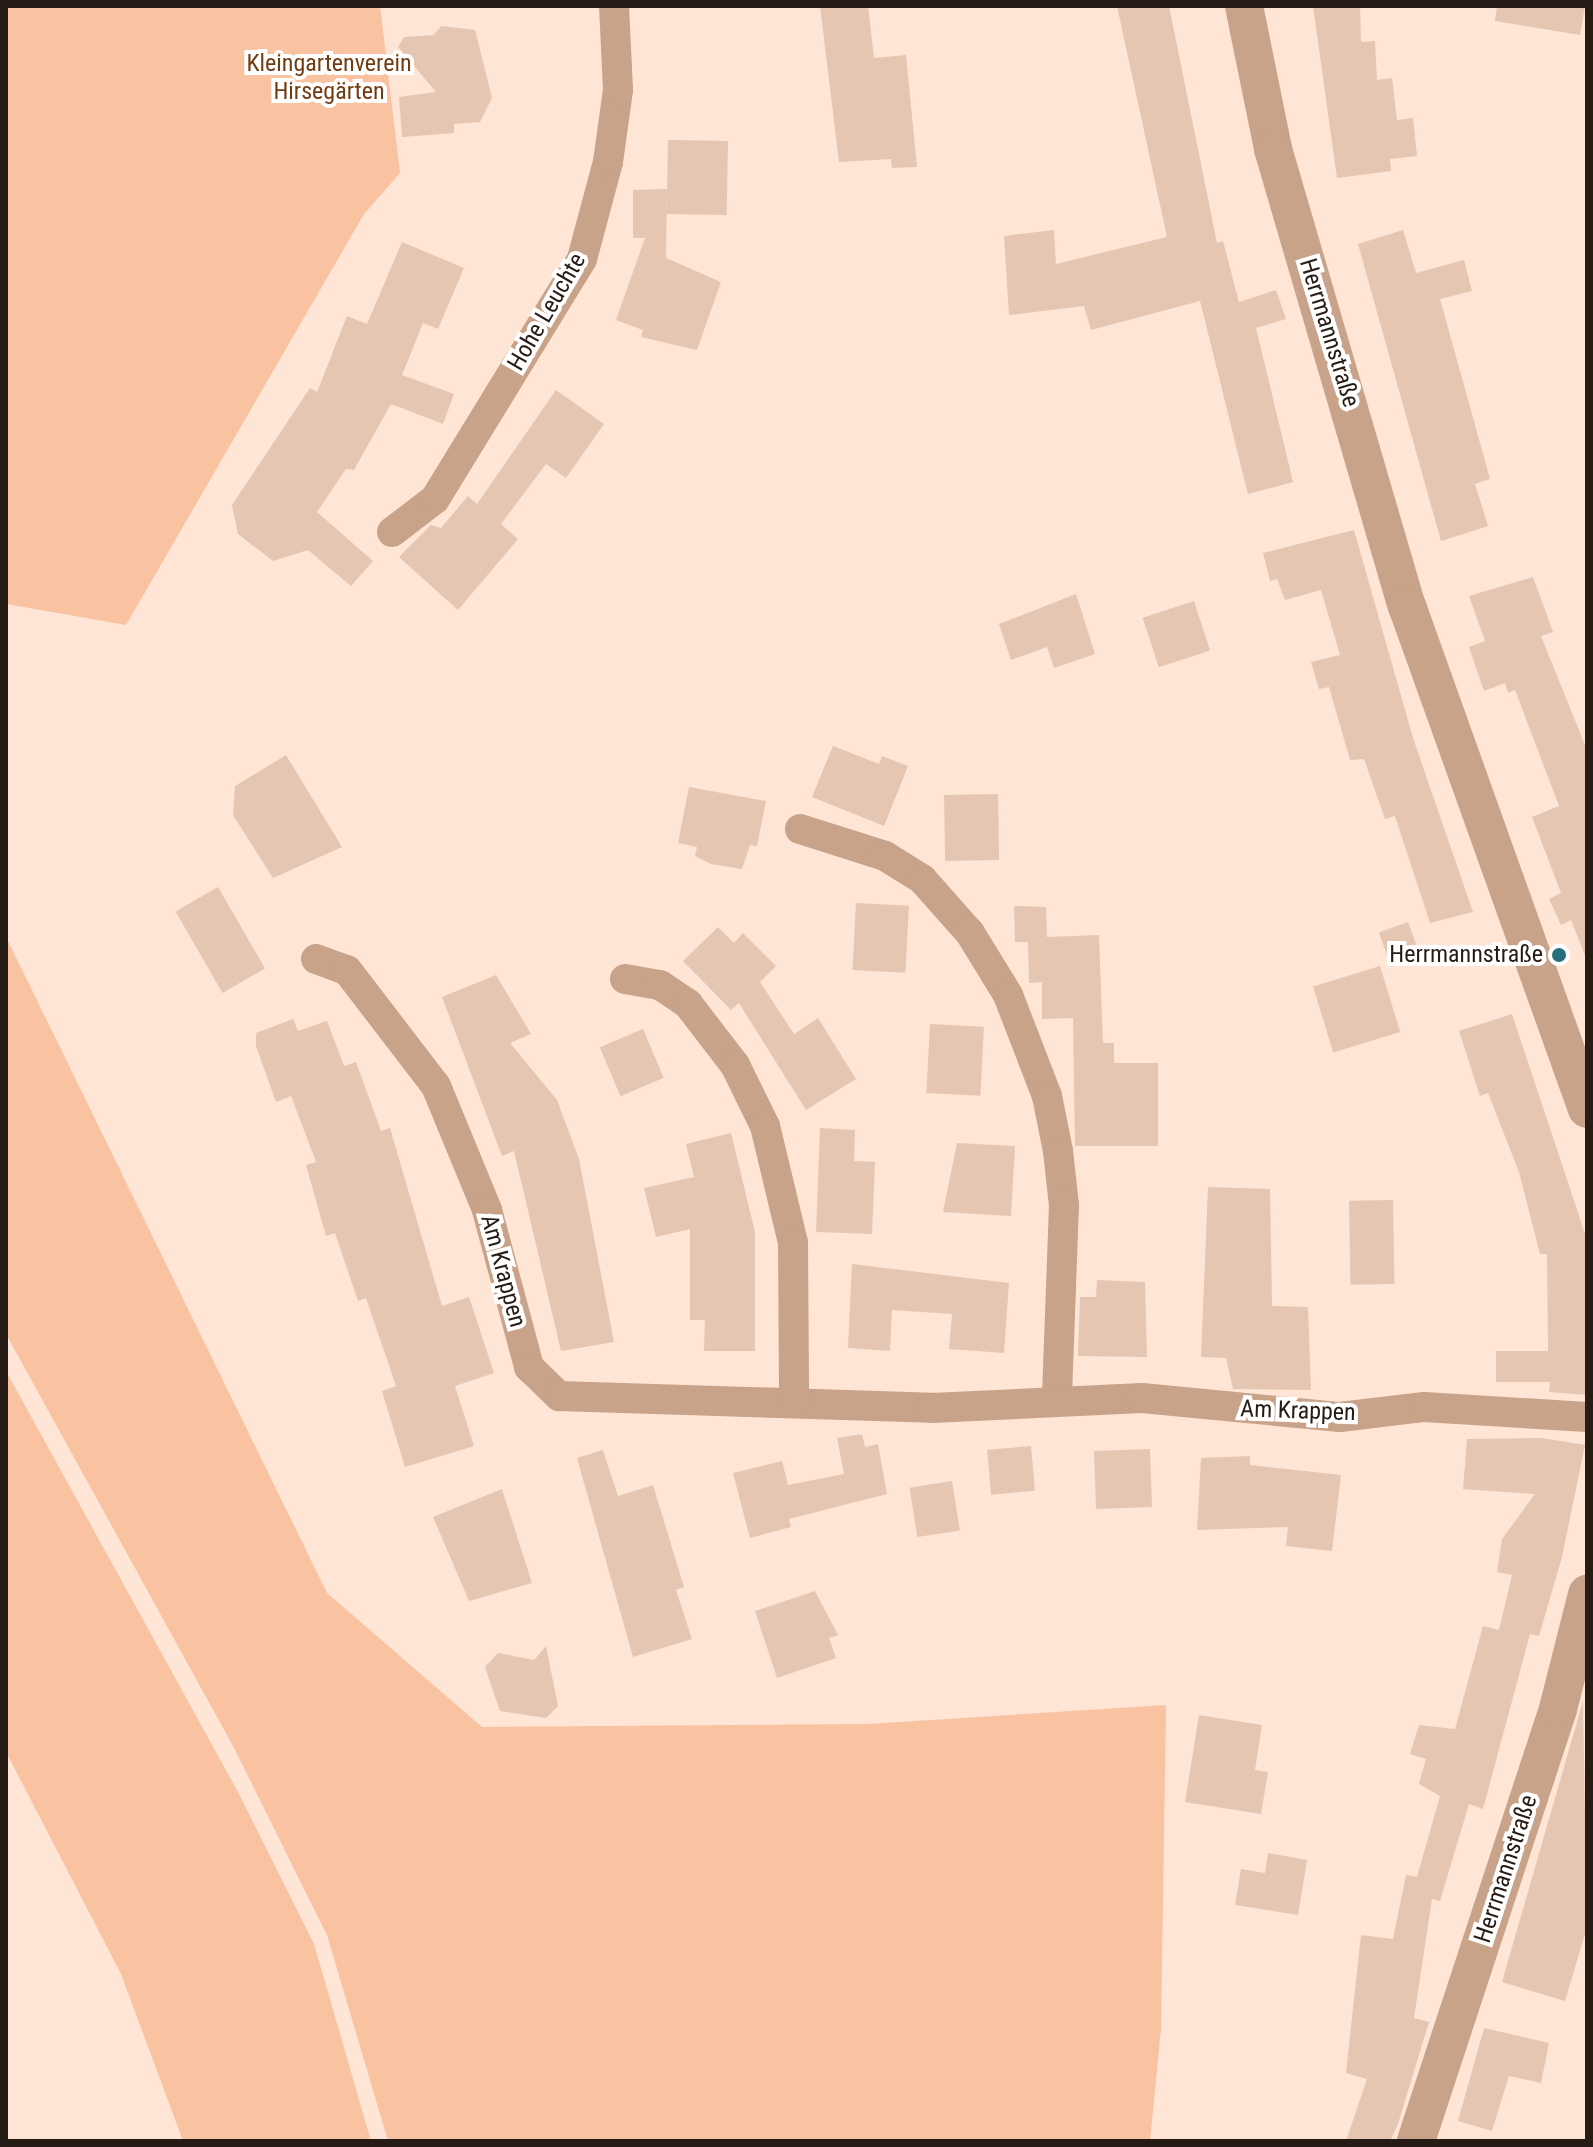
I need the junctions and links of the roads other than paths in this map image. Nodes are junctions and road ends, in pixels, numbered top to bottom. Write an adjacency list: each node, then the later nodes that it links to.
1 (614, 6): 3 (street, Hohe Leuchte)
2 (1244, 6): 7 (street, Herrmannstraße)
3 (392, 532)
4 (800, 829): 8 (street)
5 (316, 959): 9 (street, Am Krappen)
6 (625, 979): 9 (street)
7 (1587, 1109)
8 (1057, 1398): 9 (street, Am Krappen); 10 (street, Am Krappen)
9 (794, 1403)
10 (1587, 1417)
11 (1587, 1594): 12 (street, Herrmannstraße)
12 (1416, 2141)

